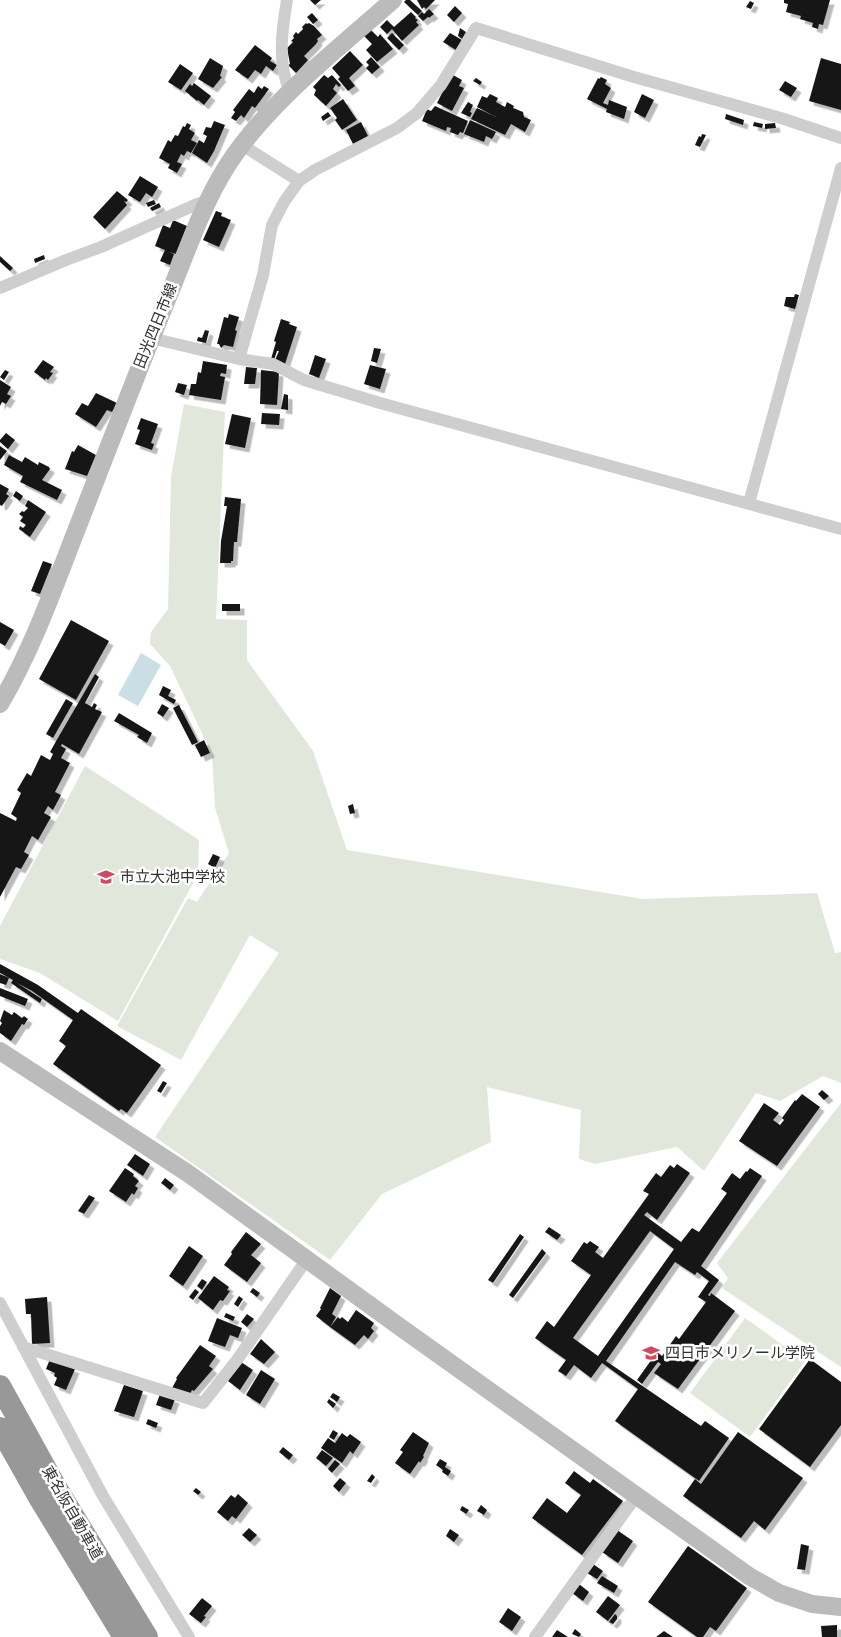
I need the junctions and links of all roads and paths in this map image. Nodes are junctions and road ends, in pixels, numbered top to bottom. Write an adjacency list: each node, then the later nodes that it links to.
1 (287, 0): 3 (street)
2 (393, 0): 3 (street, 田光四日市線)
3 (290, 92): 5 (street, 田光四日市線)
4 (841, 138): 7 (street)
5 (242, 145): 7 (street); 8 (street, 田光四日市線)
6 (841, 168): 12 (street)
7 (299, 181): 11 (street)
8 (208, 200): 9 (street); 10 (street, 田光四日市線)
9 (0, 288)
10 (151, 338): 11 (street); 14 (street, 田光四日市線)
11 (239, 359): 12 (street)
12 (749, 503): 13 (street)
13 (841, 529)
14 (0, 703)
15 (0, 1051): 16 (street)
16 (307, 1259): 19 (street); 22 (street)
17 (0, 1303): 18 (street)
18 (5, 1325): 19 (street)
19 (23, 1348): 26 (street)
20 (0, 1386): 25 (highway, 東名阪自動車道)
21 (0, 1428): 24 (highway, 東名阪自動車道)
22 (637, 1495): 23 (street); 27 (street)
23 (841, 1607)
24 (124, 1637)
25 (146, 1637)
26 (189, 1637)
27 (535, 1637)

